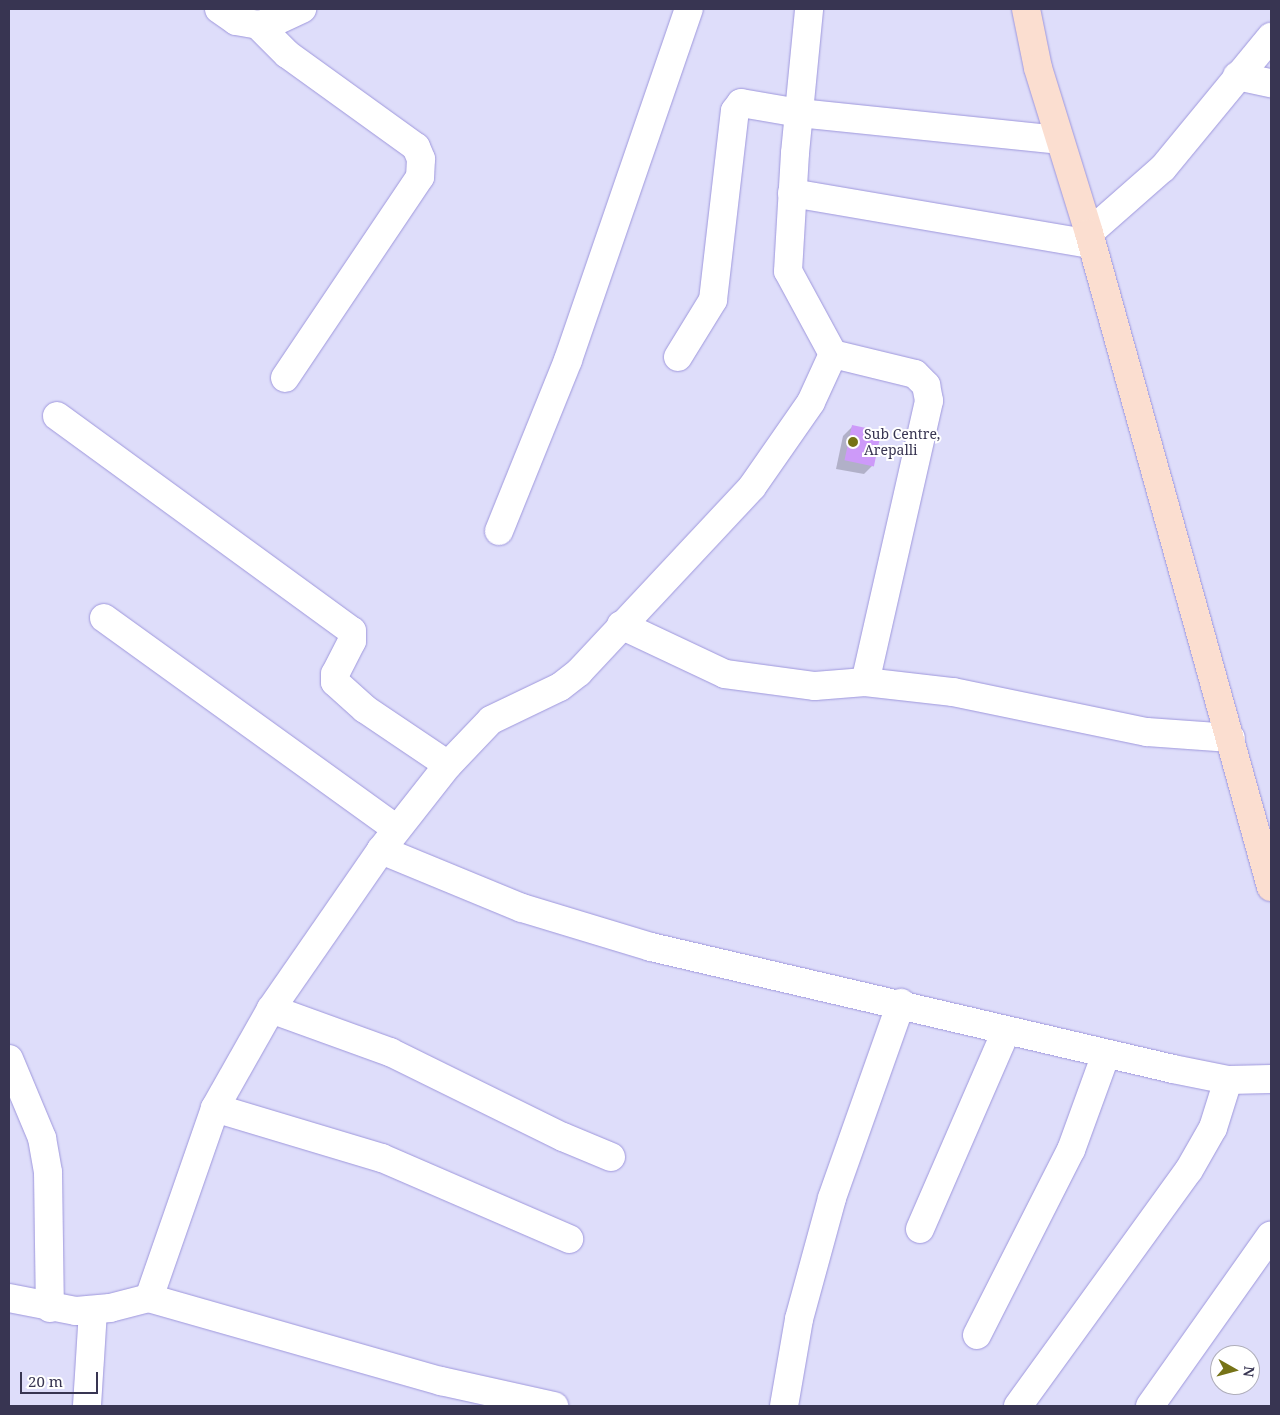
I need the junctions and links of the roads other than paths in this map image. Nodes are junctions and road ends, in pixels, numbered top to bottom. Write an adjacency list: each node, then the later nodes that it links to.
1 (219, 9): 6 (street)
2 (302, 9): 6 (street)
3 (689, 9): 18 (street)
4 (809, 9): 10 (street)
5 (1026, 9): 11 (main road)
6 (258, 26): 16 (street)
7 (1271, 37): 8 (street)
8 (1238, 76): 9 (street); 13 (street)
9 (1271, 83)
10 (799, 113): 11 (street); 12 (street); 15 (street)
11 (1060, 140): 13 (main road)
12 (792, 193): 13 (street); 14 (street)
13 (1089, 239): 22 (main road)
14 (833, 354): 20 (street); 21 (street)
15 (678, 358)
16 (285, 378)
17 (57, 416): 23 (street)
18 (499, 531)
19 (104, 618): 24 (street)
20 (621, 625): 21 (street); 23 (street)
21 (865, 682): 22 (street)
22 (1231, 738): 25 (main road)
23 (448, 764): 24 (street)
24 (389, 839): 26 (street); 27 (street)
25 (1271, 887)
26 (901, 1003): 28 (street); 45 (street)
27 (272, 1009): 33 (street); 34 (street)
28 (1006, 1031): 29 (street); 35 (street)
29 (1106, 1054): 32 (street); 42 (street)
30 (9, 1059): 40 (street)
31 (1271, 1079): 32 (street)
32 (1228, 1080): 46 (street)
33 (215, 1108): 37 (street); 39 (street)
34 (611, 1157)
35 (920, 1229)
36 (1271, 1235): 47 (street)
37 (569, 1239)
38 (9, 1298): 40 (street)
39 (149, 1298): 41 (street); 44 (street)
40 (50, 1308): 41 (street)
41 (92, 1310): 43 (street)
42 (977, 1335)
43 (88, 1406)
44 (554, 1406)
45 (784, 1406)
46 (1018, 1406)
47 (1150, 1406)

